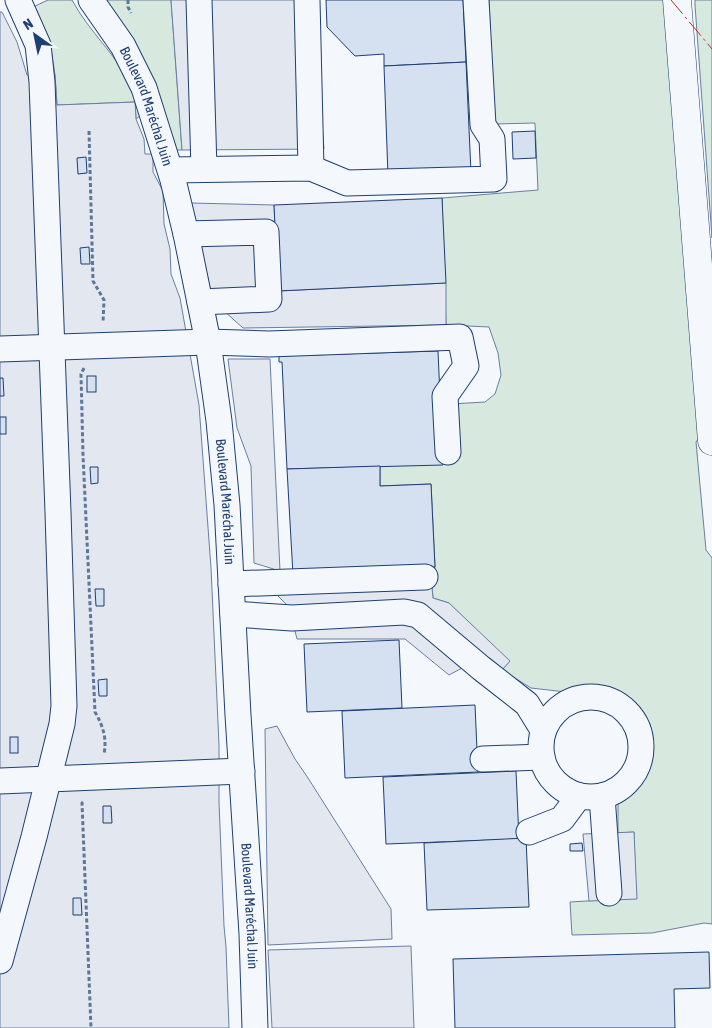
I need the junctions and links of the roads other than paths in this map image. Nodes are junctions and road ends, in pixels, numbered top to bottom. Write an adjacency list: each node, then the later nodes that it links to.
1 (18, 0): 13 (street)
2 (90, 0): 9 (street, Boulevard Maréchal Juin)
3 (199, 0): 8 (street)
4 (306, 0): 7 (street)
5 (476, 0): 7 (street)
6 (677, 0): 15 (highway)
7 (311, 168): 8 (street)
8 (204, 169): 9 (street)
9 (171, 170): 10 (street, Boulevard Maréchal Juin)
10 (186, 234): 11 (street, Boulevard Maréchal Juin); 11 (street)
11 (200, 302): 12 (street, Boulevard Maréchal Juin)
12 (208, 342): 13 (street); 16 (street); 18 (street, Boulevard Maréchal Juin)
13 (52, 347): 14 (street); 24 (street)
14 (0, 349)
15 (712, 440)
16 (448, 452)
17 (425, 577): 18 (street)
18 (231, 584): 19 (street, Boulevard Maréchal Juin)
19 (234, 614): 20 (street); 23 (street, Boulevard Maréchal Juin)
20 (543, 730): 21 (street); 26 (street)
21 (542, 757): 22 (street); 26 (street)
22 (483, 759)
23 (242, 770): 24 (street); 30 (street, Boulevard Maréchal Juin)
24 (48, 779): 25 (street); 29 (street)
25 (0, 781)
26 (591, 796): 27 (street); 28 (street)
27 (528, 832)
28 (609, 893)
29 (0, 961)
30 (255, 1028)

